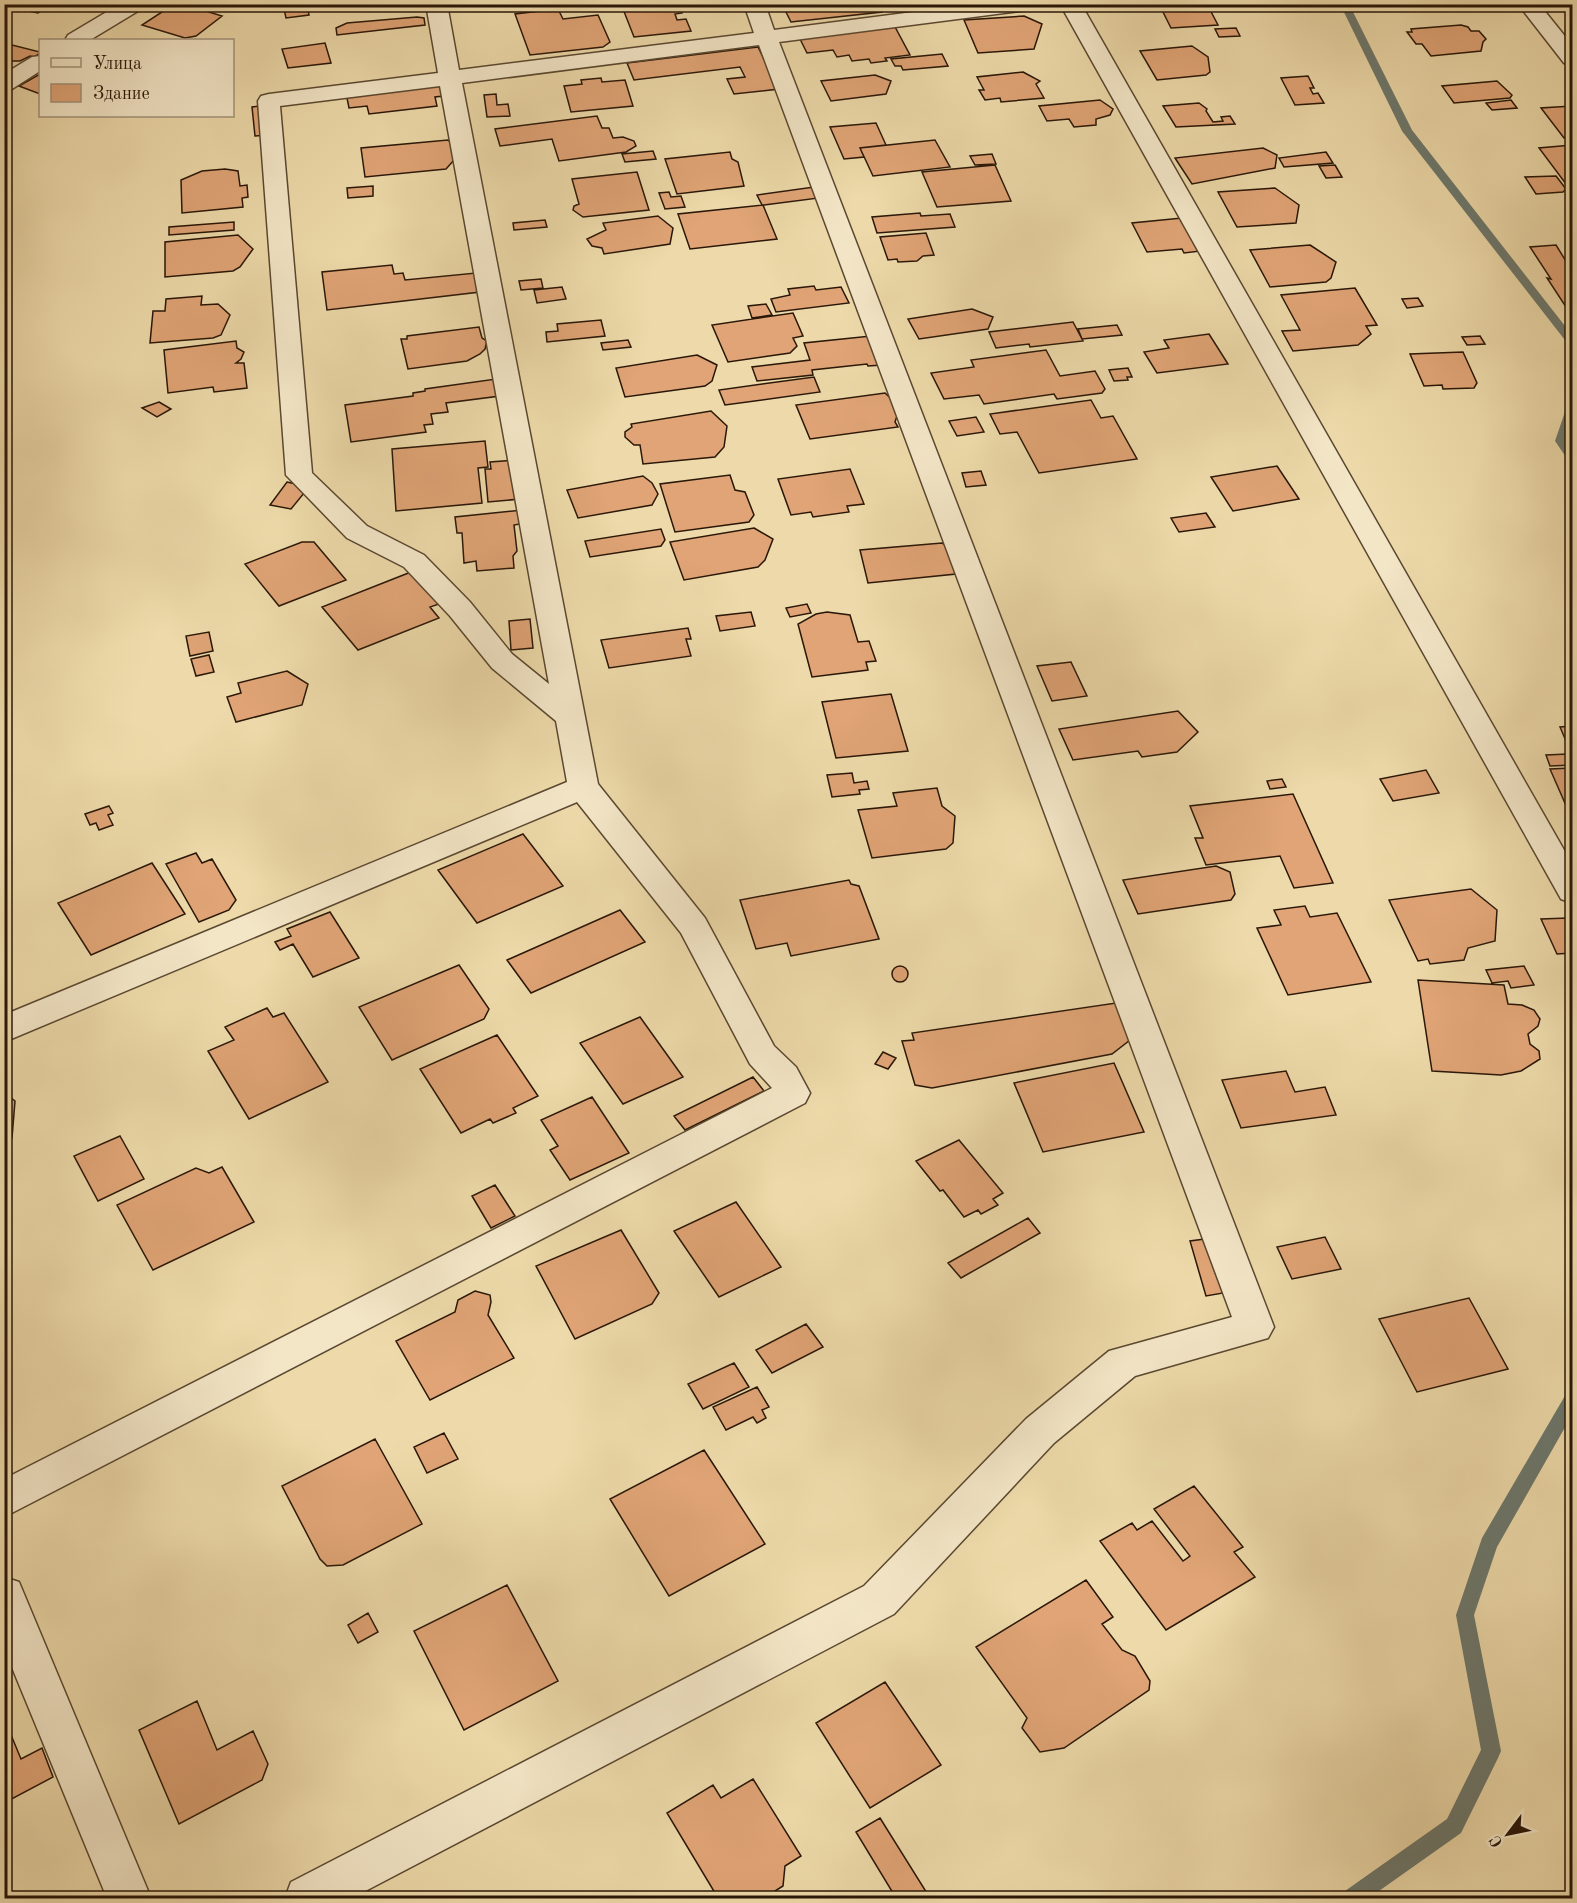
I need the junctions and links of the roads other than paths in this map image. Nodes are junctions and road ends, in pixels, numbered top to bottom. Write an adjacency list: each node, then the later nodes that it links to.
1 (136, 4): 8 (street)
2 (436, 4): 11 (street)
3 (754, 4): 7 (street)
4 (1028, 4): 7 (street)
5 (1070, 4): 15 (street)
6 (1528, 4): 9 (street)
7 (766, 38): 11 (street); 20 (street)
8 (78, 39)
9 (1572, 58)
10 (39, 63): 12 (street)
11 (449, 78): 13 (street); 13 (street)
12 (4, 84)
13 (571, 718): 14 (street)
14 (583, 787): 16 (street); 17 (street)
15 (1572, 891)
16 (4, 1029)
17 (4, 1499)
18 (4, 1596): 19 (street)
19 (129, 1899)
20 (307, 1899)

